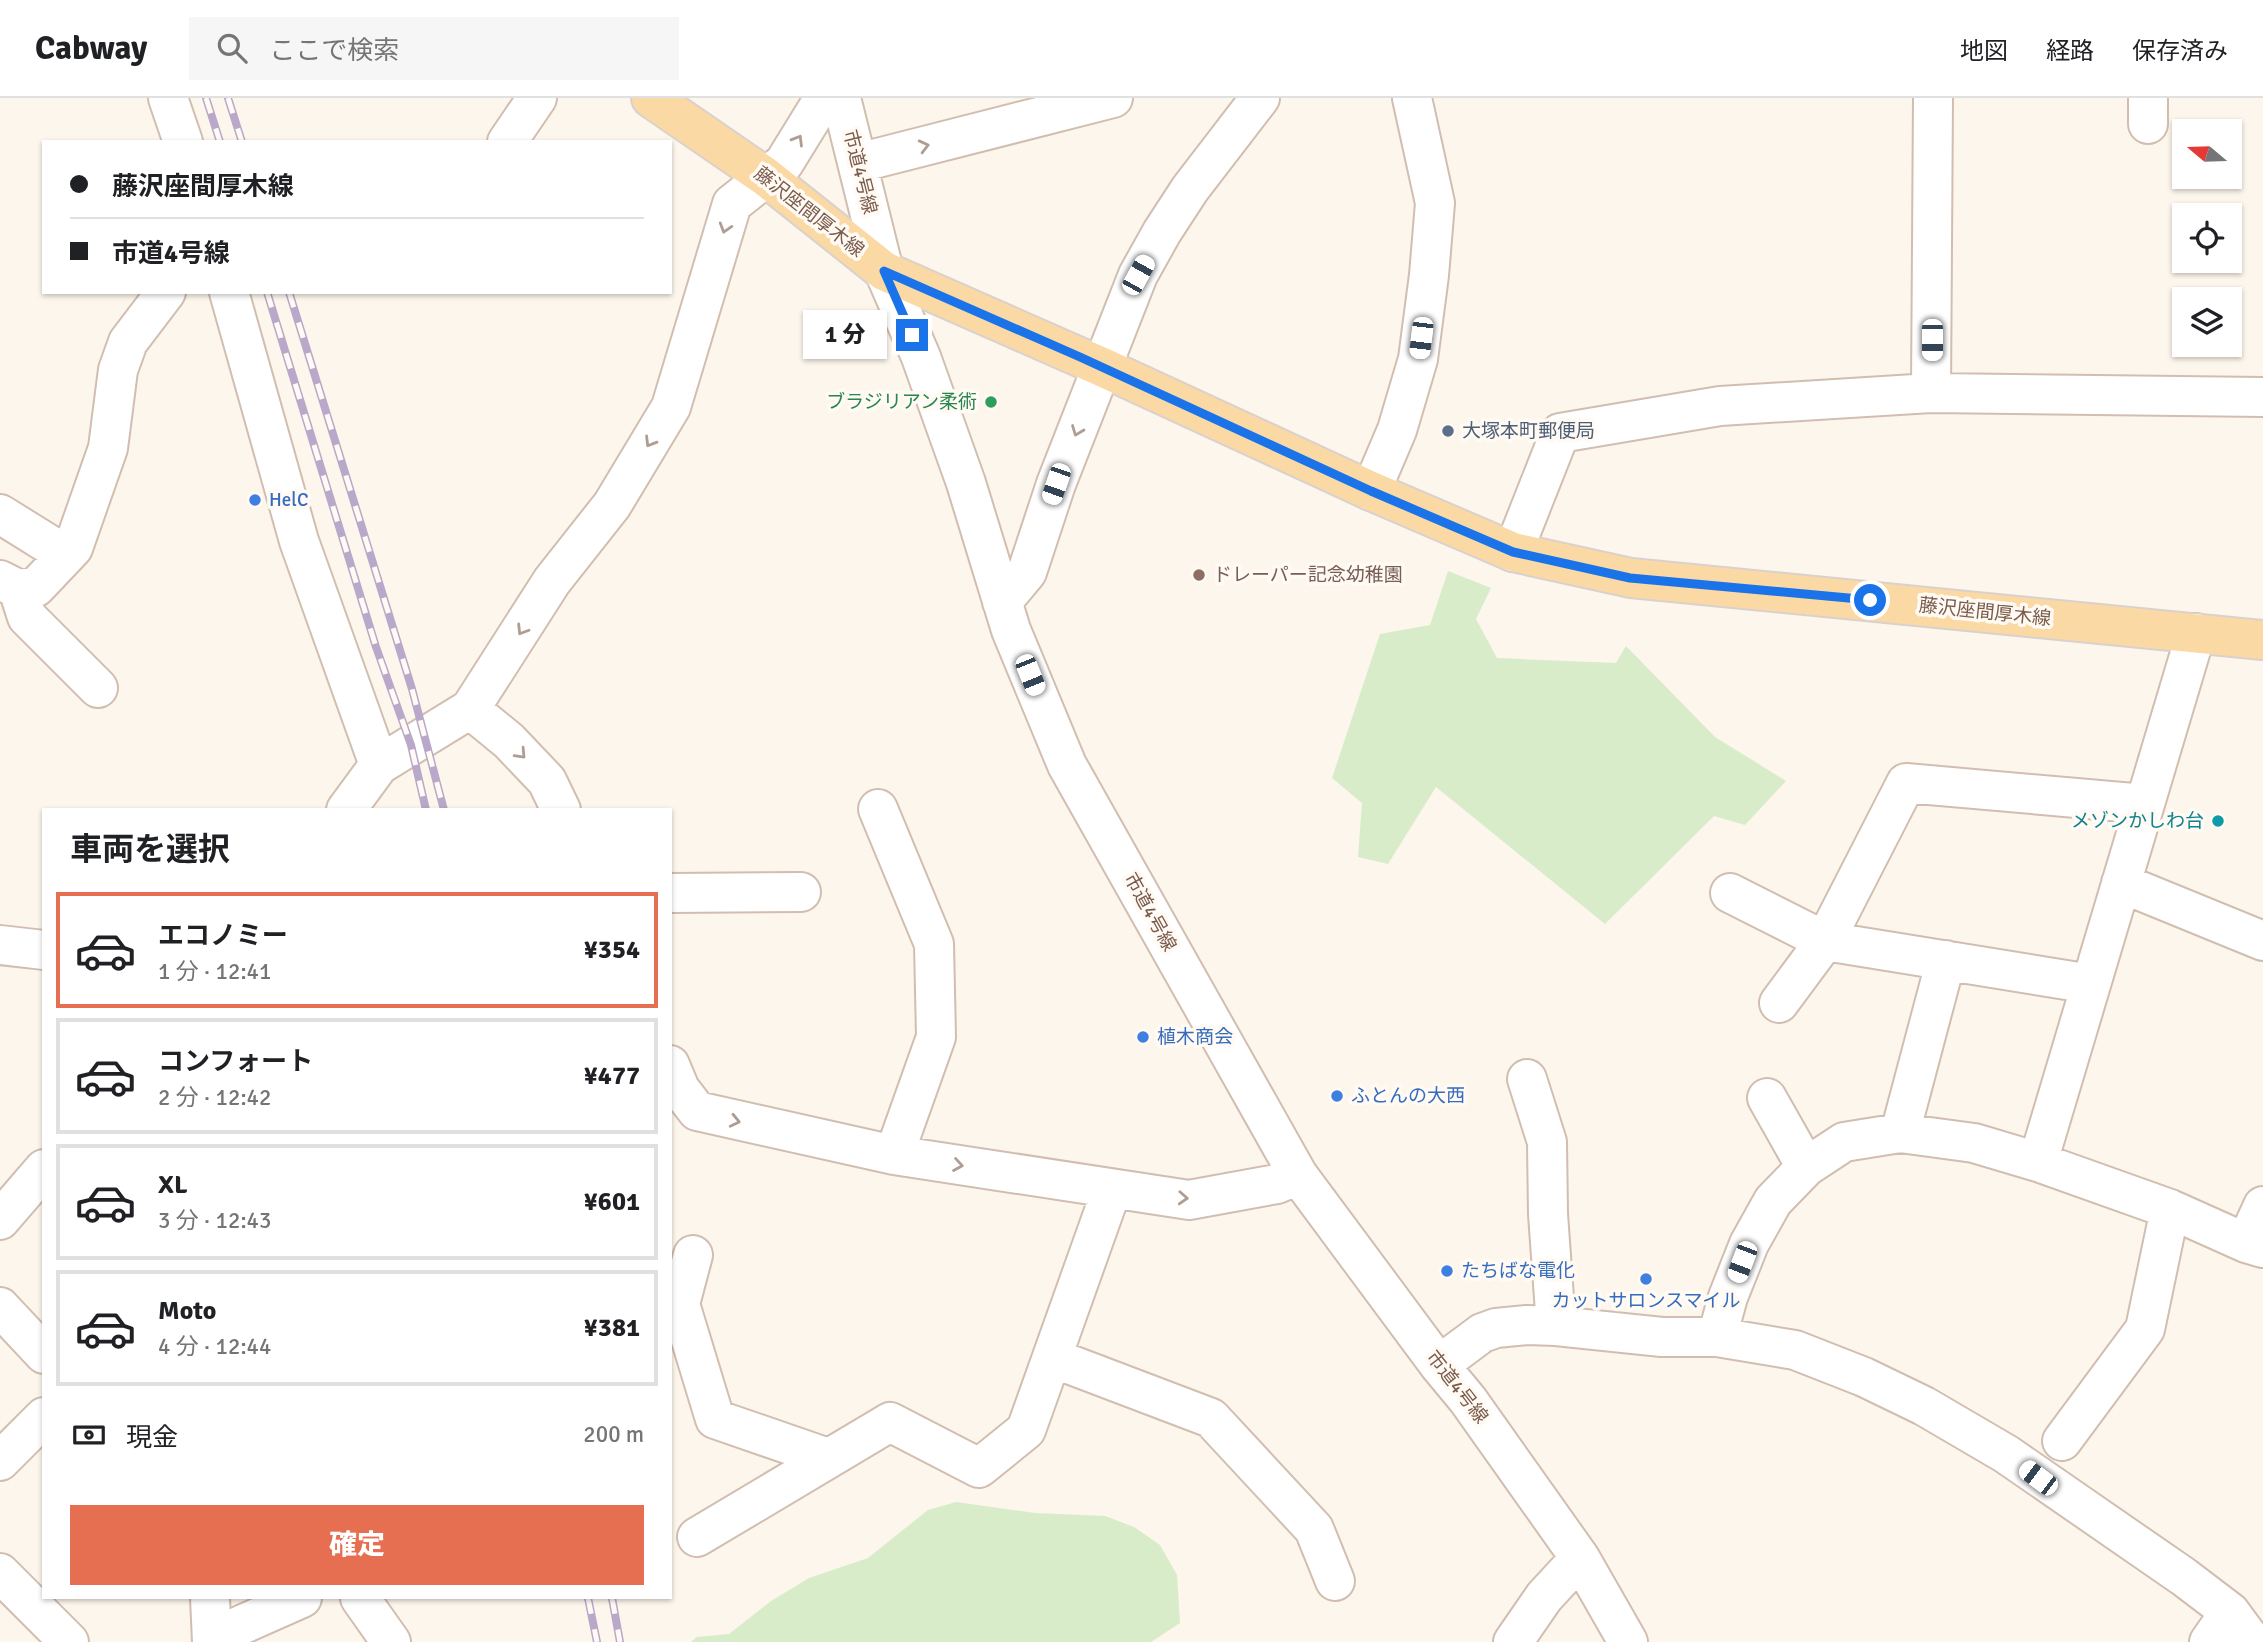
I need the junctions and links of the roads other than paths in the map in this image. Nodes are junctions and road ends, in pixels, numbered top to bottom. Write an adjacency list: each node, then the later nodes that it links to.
1 (169, 98): 10 (street)
2 (537, 98): 11 (street)
3 (651, 98): 13 (main road, 藤沢座間厚木線)
4 (824, 98): 13 (street, one-way to 4)
5 (842, 98): 12 (street, 市道4号線)
6 (1113, 98): 12 (street, one-way to 6)
7 (1260, 98): 17 (street)
8 (1412, 98): 20 (street)
9 (1933, 98): 18 (street)
10 (182, 140)
11 (508, 140)
12 (858, 163): 14 (street, 市道4号線)
13 (766, 177): 14 (main road, 藤沢座間厚木線); 29 (street, one-way to 29)
14 (884, 271): 17 (main road, 藤沢座間厚木線); 25 (street, 市道4号線)
15 (164, 294): 23 (street)
16 (230, 294): 30 (street)
17 (1102, 367): 20 (main road, 藤沢座間厚木線); 25 (street, one-way to 25)
18 (1931, 393): 19 (street); 22 (street)
19 (2263, 397)
20 (1371, 491): 22 (main road, 藤沢座間厚木線)
21 (0, 514): 23 (street)
22 (1513, 552): 26 (main road, 藤沢座間厚木線)
23 (66, 555): 24 (street)
24 (9, 584): 28 (street)
25 (1002, 602): 55 (street, 市道4号線)
26 (2196, 633): 27 (main road, 藤沢座間厚木線); 31 (street)
27 (2263, 640)
28 (98, 688)
29 (470, 709): 30 (street); 33 (street, one-way to 33)
30 (379, 765): 32 (street)
31 (2145, 804): 35 (street); 39 (street)
32 (347, 808)
33 (560, 808)
34 (878, 808): 51 (street)
35 (2121, 883): 40 (street); 44 (street)
36 (801, 892): 37 (street)
37 (672, 893)
38 (1730, 893): 39 (street)
39 (1825, 941): 43 (street); 45 (street)
40 (2263, 941)
41 (0, 945): 42 (street)
42 (42, 950)
43 (1946, 960): 44 (street); 50 (street)
44 (2091, 984): 52 (street)
45 (1779, 1003)
46 (672, 1070): 49 (street)
47 (1527, 1079): 64 (street)
48 (1767, 1098): 53 (street)
49 (684, 1110): 51 (street, one-way to 51)
50 (1900, 1133): 52 (street); 53 (street)
51 (894, 1155): 56 (street, one-way to 56)
52 (2038, 1162): 58 (street)
53 (1805, 1167): 65 (street)
54 (42, 1171): 59 (street)
55 (1298, 1175): 56 (street, one-way to 55); 68 (street, 市道4号線)
56 (1112, 1189): 67 (street)
57 (2263, 1206): 60 (street)
58 (2170, 1209): 60 (street); 70 (street)
59 (0, 1220)
60 (2255, 1246)
61 (693, 1255): 62 (street)
62 (675, 1303): 71 (street)
63 (0, 1307): 66 (street)
64 (1556, 1326): 65 (street); 68 (street)
65 (1717, 1338): 80 (street)
66 (42, 1352)
67 (1053, 1358): 71 (street); 76 (street)
68 (1439, 1366): 74 (street, 市道4号線)
69 (42, 1419): 72 (street)
70 (2062, 1441)
71 (828, 1458): 73 (street)
72 (0, 1461)
73 (697, 1537)
74 (1580, 1558): 84 (street); 85 (street, 市道4号線)
75 (0, 1573): 82 (street)
76 (1335, 1581)
77 (210, 1599): 81 (street)
78 (300, 1599): 81 (street)
79 (361, 1599): 83 (street)
80 (2220, 1627): 86 (street)
81 (213, 1640)
82 (69, 1642)
83 (391, 1642)
84 (1513, 1642)
85 (1628, 1642)
86 (2252, 1642)

